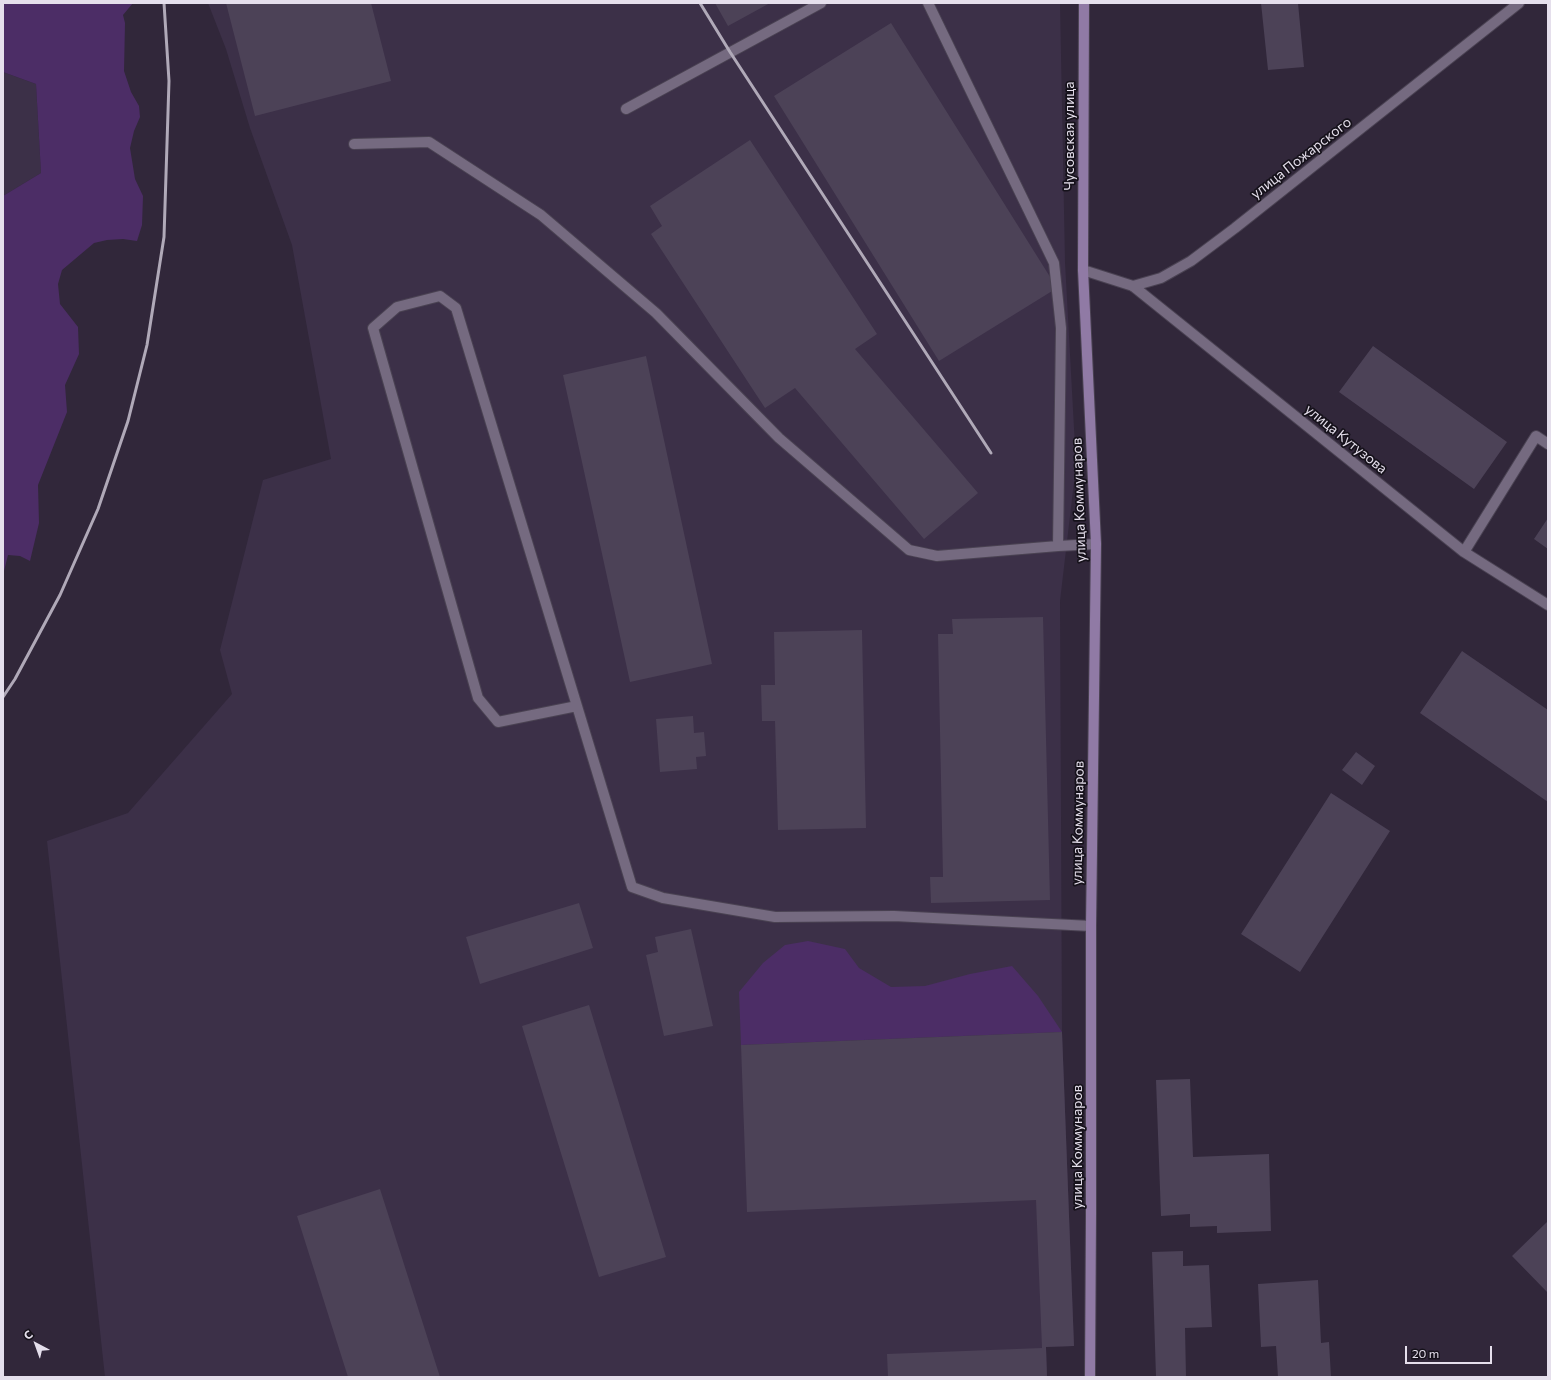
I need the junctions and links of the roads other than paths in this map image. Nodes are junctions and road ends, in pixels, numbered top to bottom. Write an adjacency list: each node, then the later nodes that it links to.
1 (821, 3): 5 (street)
2 (928, 3): 11 (street)
3 (1084, 3): 7 (main road, Чусовская улица)
4 (1519, 3): 8 (street, улица Пожарского)
5 (626, 108)
6 (354, 144): 11 (street)
7 (1083, 270): 8 (street); 10 (main road, улица Коммунаров)
8 (1133, 286): 12 (street, улица Кутузова)
9 (1548, 444): 12 (street)
10 (1096, 544): 11 (street); 15 (main road, улица Коммунаров)
11 (1058, 546)
12 (1464, 552): 13 (street, улица Кутузова)
13 (1548, 605)
14 (576, 706): 14 (street); 15 (street)
15 (1091, 926): 16 (main road, улица Коммунаров)
16 (1090, 1377)

